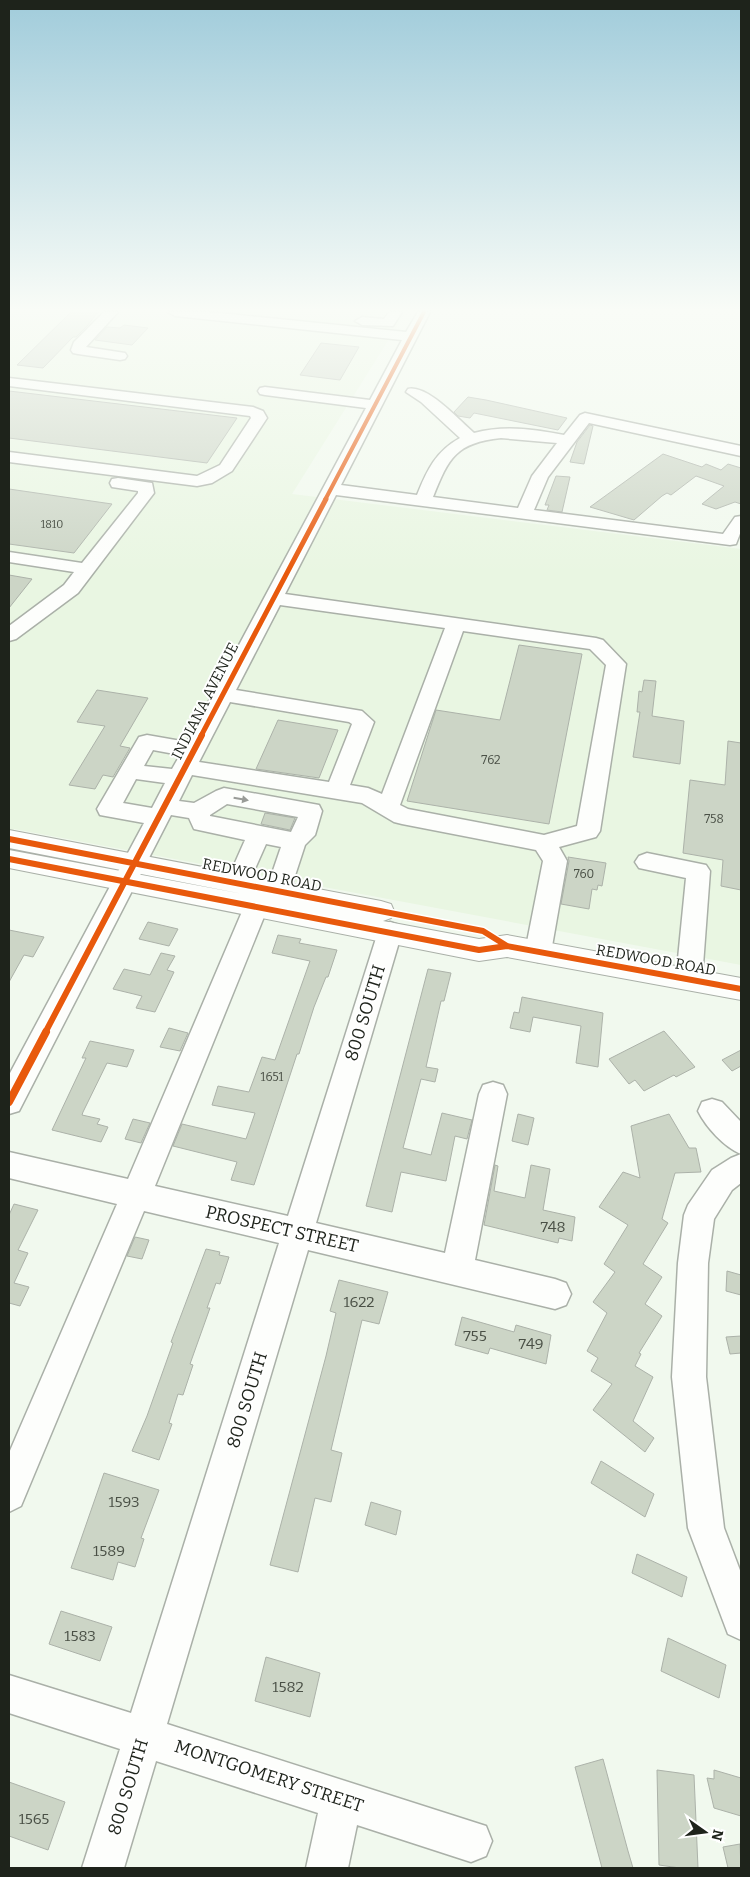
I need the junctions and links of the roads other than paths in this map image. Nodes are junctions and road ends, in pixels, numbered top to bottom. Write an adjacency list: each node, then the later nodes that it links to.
1 (152, 400): 9 (street)
2 (333, 400): 5 (street)
3 (378, 400): 5 (street, INDIANA AVENUE)
4 (427, 400): 6 (street)
5 (375, 405): 11 (street, INDIANA AVENUE)
6 (471, 439): 7 (street); 12 (street)
7 (568, 440): 8 (street); 13 (street)
8 (741, 451)
9 (9, 457)
10 (9, 469): 16 (street)
11 (330, 489): 12 (street); 17 (street, INDIANA AVENUE)
12 (423, 501): 13 (street)
13 (524, 514): 14 (street)
14 (741, 521)
15 (9, 557): 16 (street)
16 (88, 569): 19 (street)
17 (272, 598): 18 (street); 20 (street, INDIANA AVENUE)
18 (456, 624): 24 (street); 30 (street)
19 (9, 635)
20 (223, 694): 21 (street, INDIANA AVENUE); 23 (street)
21 (186, 765): 22 (street); 22 (street); 23 (street); 25 (street, INDIANA AVENUE)
22 (130, 770): 25 (street)
23 (337, 791): 24 (street)
24 (388, 808): 30 (street)
25 (162, 812): 26 (street); 33 (street, INDIANA AVENUE)
26 (197, 812): 27 (street); 29 (street, one-way to 29)
27 (259, 834): 29 (street); 34 (street)
28 (9, 839): 33 (main road, REDWOOD ROAD)
29 (295, 841): 35 (street)
30 (544, 843): 38 (street)
31 (9, 859): 33 (main road, REDWOOD ROAD)
32 (647, 862): 39 (street)
33 (130, 872): 34 (main road, REDWOOD ROAD); 35 (main road, REDWOOD ROAD); 42 (street, INDIANA AVENUE)
34 (238, 883): 35 (main road, REDWOOD ROAD)
35 (267, 899): 36 (main road, REDWOOD ROAD); 37 (main road, REDWOOD ROAD); 47 (street)
36 (390, 932): 37 (main road, REDWOOD ROAD); 48 (street, 800 SOUTH)
37 (507, 946): 38 (main road, REDWOOD ROAD)
38 (538, 952): 39 (main road, REDWOOD ROAD)
39 (689, 978): 40 (main road, REDWOOD ROAD)
40 (741, 988)
41 (493, 1094): 49 (street)
42 (9, 1102)
43 (712, 1111): 44 (street)
44 (741, 1141)
45 (9, 1164): 47 (street, PROSPECT STREET)
46 (741, 1167): 52 (street)
47 (137, 1195): 48 (street, PROSPECT STREET); 51 (street)
48 (298, 1233): 49 (street, PROSPECT STREET); 54 (street, 800 SOUTH)
49 (457, 1271): 50 (street, PROSPECT STREET)
50 (556, 1294)
51 (9, 1494)
52 (741, 1621)
53 (9, 1694): 54 (street, MONTGOMERY STREET)
54 (144, 1737): 55 (street, MONTGOMERY STREET); 57 (street, 800 SOUTH)
55 (341, 1800): 56 (street, MONTGOMERY STREET); 58 (street)
56 (472, 1841)
57 (103, 1868)
58 (327, 1868)

